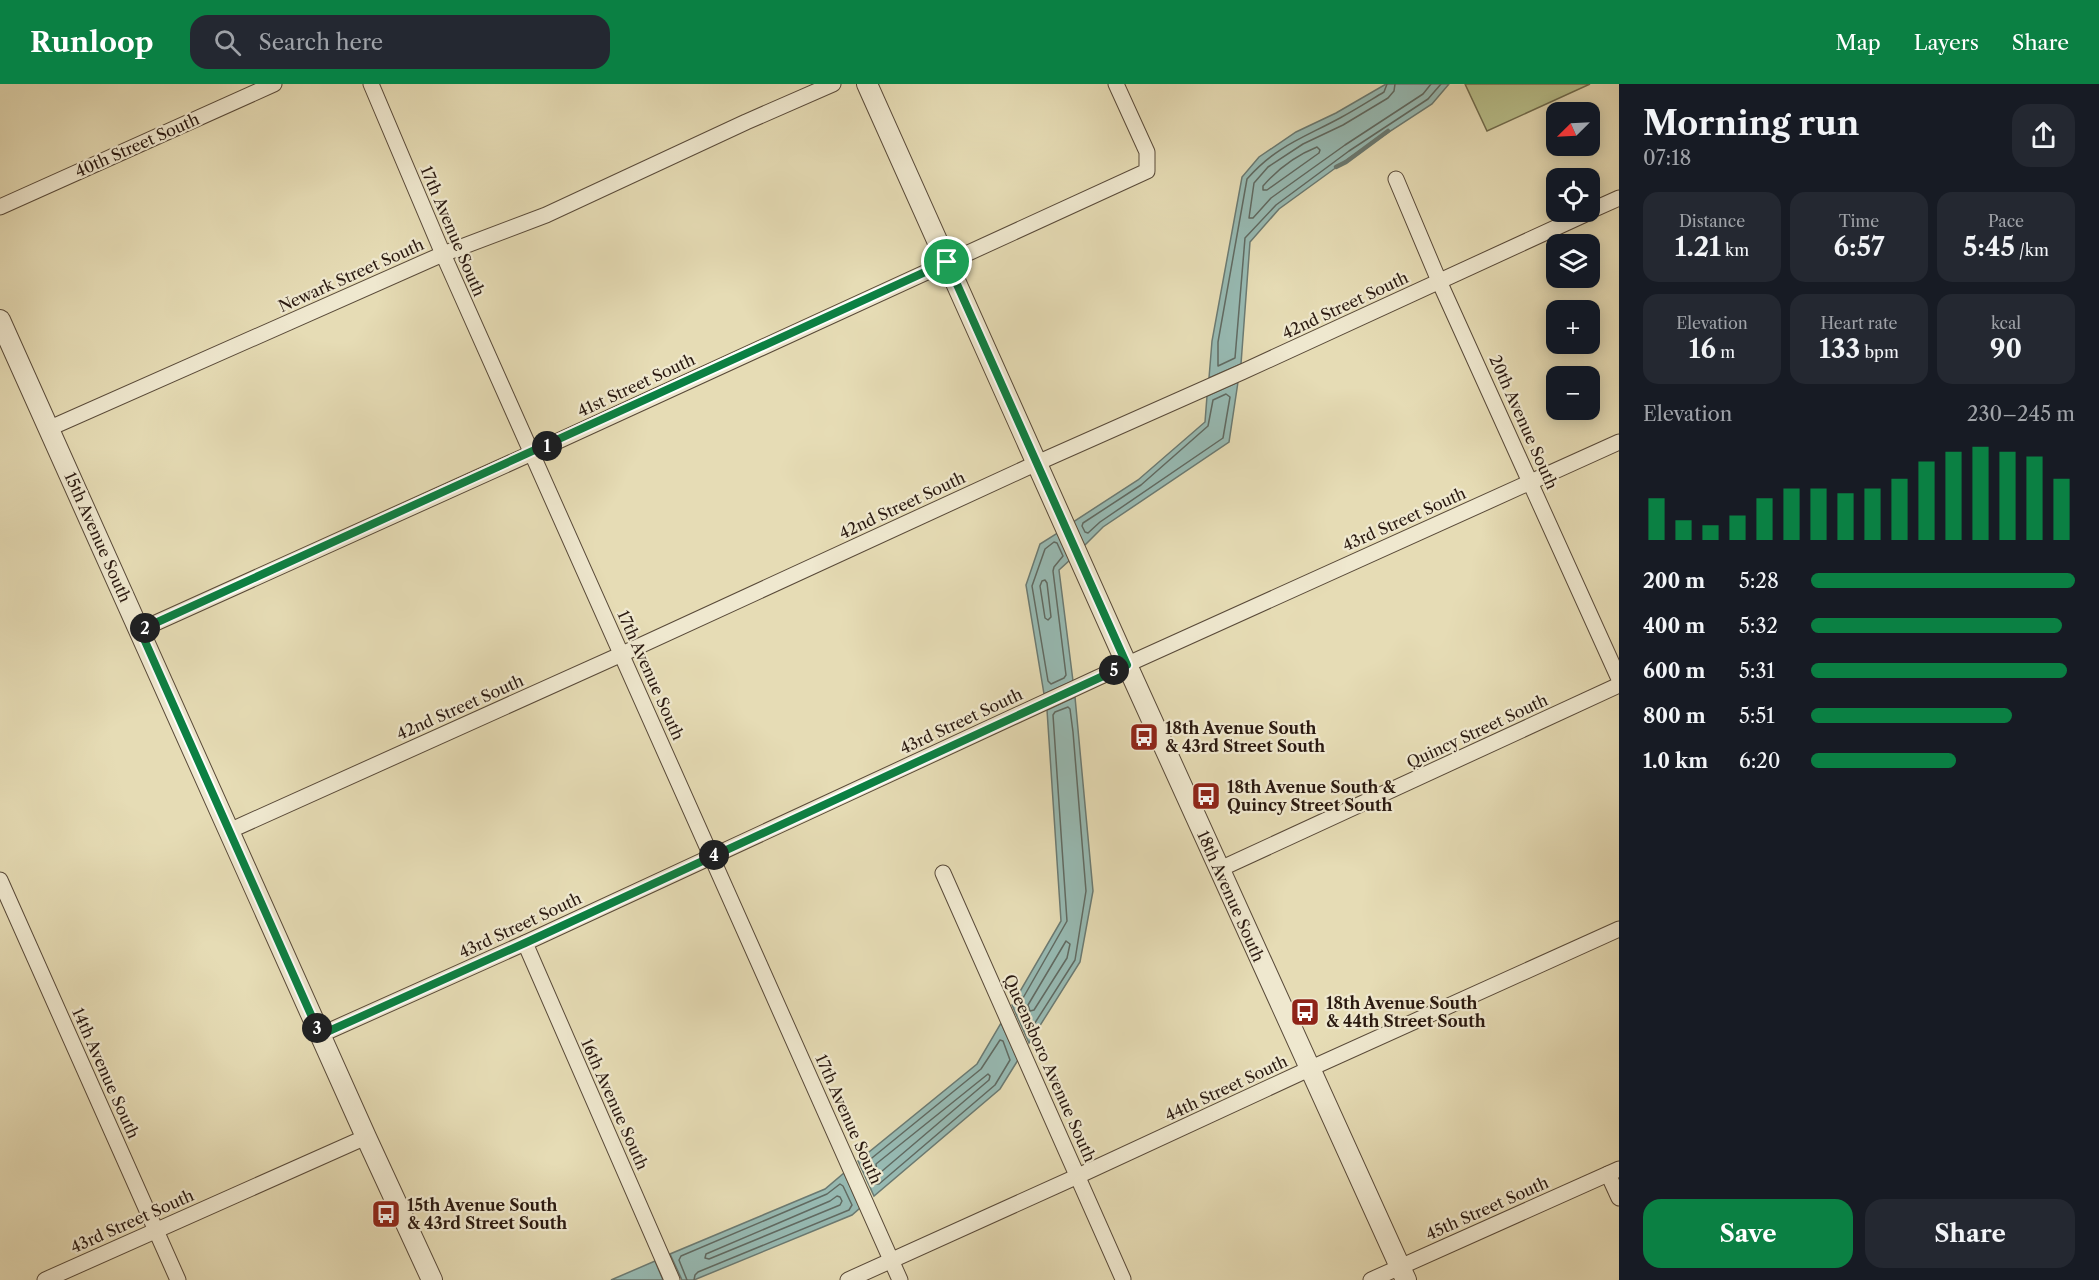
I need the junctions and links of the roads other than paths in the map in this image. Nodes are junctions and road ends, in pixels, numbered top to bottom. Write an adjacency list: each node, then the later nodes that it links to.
1 (274, 84): 8 (street, 40th Street South)
2 (371, 84): 11 (street, 17th Avenue South)
3 (833, 84): 11 (street, Newark Street South)
4 (867, 84): 12 (street, 18th Avenue South)
5 (1116, 84): 12 (street, 41st Street South)
6 (1396, 179): 13 (street, 20th Avenue South)
7 (1619, 198): 9 (street, 42nd Street South)
8 (0, 207)
9 (1600, 207)
10 (1566, 222): 13 (street, 42nd Street South)
11 (442, 254): 15 (street, Newark Street South); 17 (street, 17th Avenue South)
12 (947, 262): 17 (street, 41st Street South); 18 (street, 18th Avenue South)
13 (1439, 281): 18 (street, 42nd Street South); 19 (street, 20th Avenue South)
14 (1, 327): 15 (street, 15th Avenue South)
15 (50, 428): 20 (street, 15th Avenue South)
16 (1619, 442): 19 (street, 43rd Street South)
17 (531, 453): 20 (street, 41st Street South); 21 (street, 17th Avenue South)
18 (1037, 463): 21 (street, 42nd Street South); 22 (street, 18th Avenue South)
19 (1531, 481): 22 (street, 43rd Street South); 23 (street, 20th Avenue South)
20 (140, 630): 25 (street, 15th Avenue South)
21 (622, 654): 25 (street, 42nd Street South); 26 (street, 17th Avenue South)
22 (1127, 665): 26 (street, 43rd Street South); 27 (street, 18th Avenue South)
23 (1619, 680)
24 (1619, 685): 27 (street, Quincy Street South)
25 (229, 831): 32 (street, 15th Avenue South)
26 (712, 856): 31 (street, 43rd Street South); 39 (street, 17th Avenue South)
27 (1220, 869): 33 (street, 18th Avenue South)
28 (943, 873): 36 (street, Queensboro Avenue South)
29 (0, 880): 38 (street, 14th Avenue South)
30 (1619, 929): 33 (street, 44th Street South)
31 (525, 943): 32 (street, 43rd Street South); 45 (street, 16th Avenue South)
32 (320, 1035): 34 (street, 15th Avenue South)
33 (1309, 1069): 36 (street, 44th Street South); 40 (street, 18th Avenue South)
34 (366, 1137): 38 (street, 43rd Street South); 44 (street, 15th Avenue South)
35 (1614, 1171): 37 (street); 40 (street, 45th Street South)
36 (1078, 1176): 39 (street, 44th Street South); 41 (street, Queensboro Avenue South)
37 (1619, 1198)
38 (156, 1230): 42 (street, 43rd Street South); 43 (street, 14th Avenue South)
39 (891, 1260): 46 (street, 44th Street South); 47 (street, 17th Avenue South)
40 (1403, 1273): 48 (street, 45th Street South)
41 (1123, 1279)
42 (45, 1280)
43 (178, 1280)
44 (432, 1280)
45 (672, 1280)
46 (848, 1280)
47 (900, 1280)
48 (1371, 1280)

